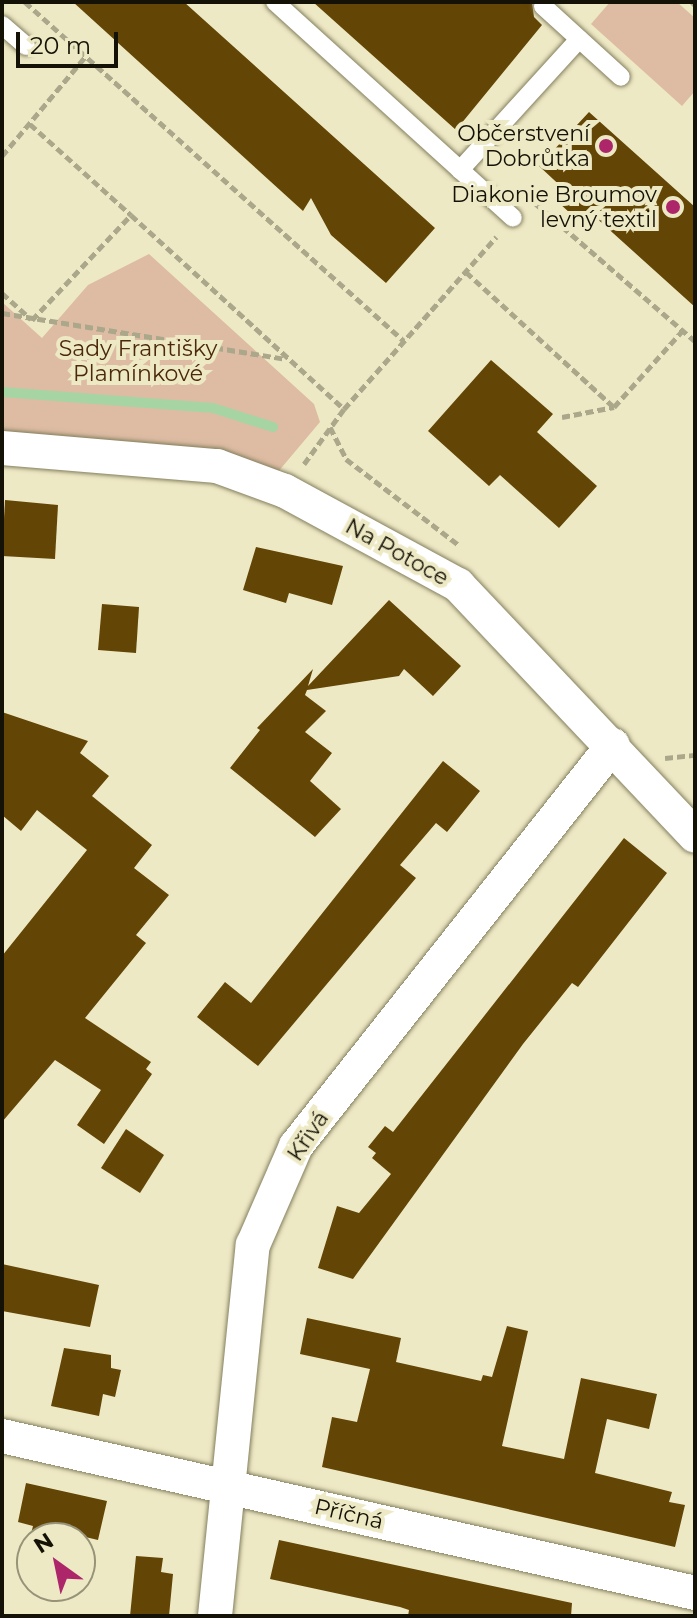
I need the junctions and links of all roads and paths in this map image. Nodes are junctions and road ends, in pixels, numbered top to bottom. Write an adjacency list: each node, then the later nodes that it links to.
1 (25, 2): 7 (path)
2 (275, 2): 11 (lane)
3 (543, 6): 5 (lane)
4 (2, 25): 6 (lane)
5 (579, 39): 8 (lane); 11 (lane)
6 (26, 46)
7 (86, 56): 9 (path); 19 (path)
8 (621, 77)
9 (30, 124): 10 (path); 12 (path)
10 (2, 156)
11 (460, 170): 13 (lane)
12 (131, 215): 17 (path); 21 (path)
13 (513, 218): 14 (path); 18 (path)
14 (466, 272): 19 (path); 22 (path)
15 (2, 293): 17 (path)
16 (2, 313): 17 (path)
17 (32, 320): 21 (path)
18 (683, 330): 20 (path); 22 (path)
19 (404, 341): 23 (path)
20 (695, 341)
21 (285, 359): 23 (path)
22 (614, 407): 24 (path)
23 (344, 409): 26 (path)
24 (562, 417)
25 (2, 448): 26 (street, Na Potoce)
26 (285, 491): 27 (street, Na Potoce)
27 (613, 745): 30 (street, Na Potoce); 32 (street, Křivá)
28 (695, 755): 29 (path)
29 (656, 758)
30 (695, 836)
31 (2, 1436): 32 (street, Příčná)
32 (228, 1486): 33 (street, Příčná); 34 (street, Křivá)
33 (695, 1593)
34 (215, 1616)

